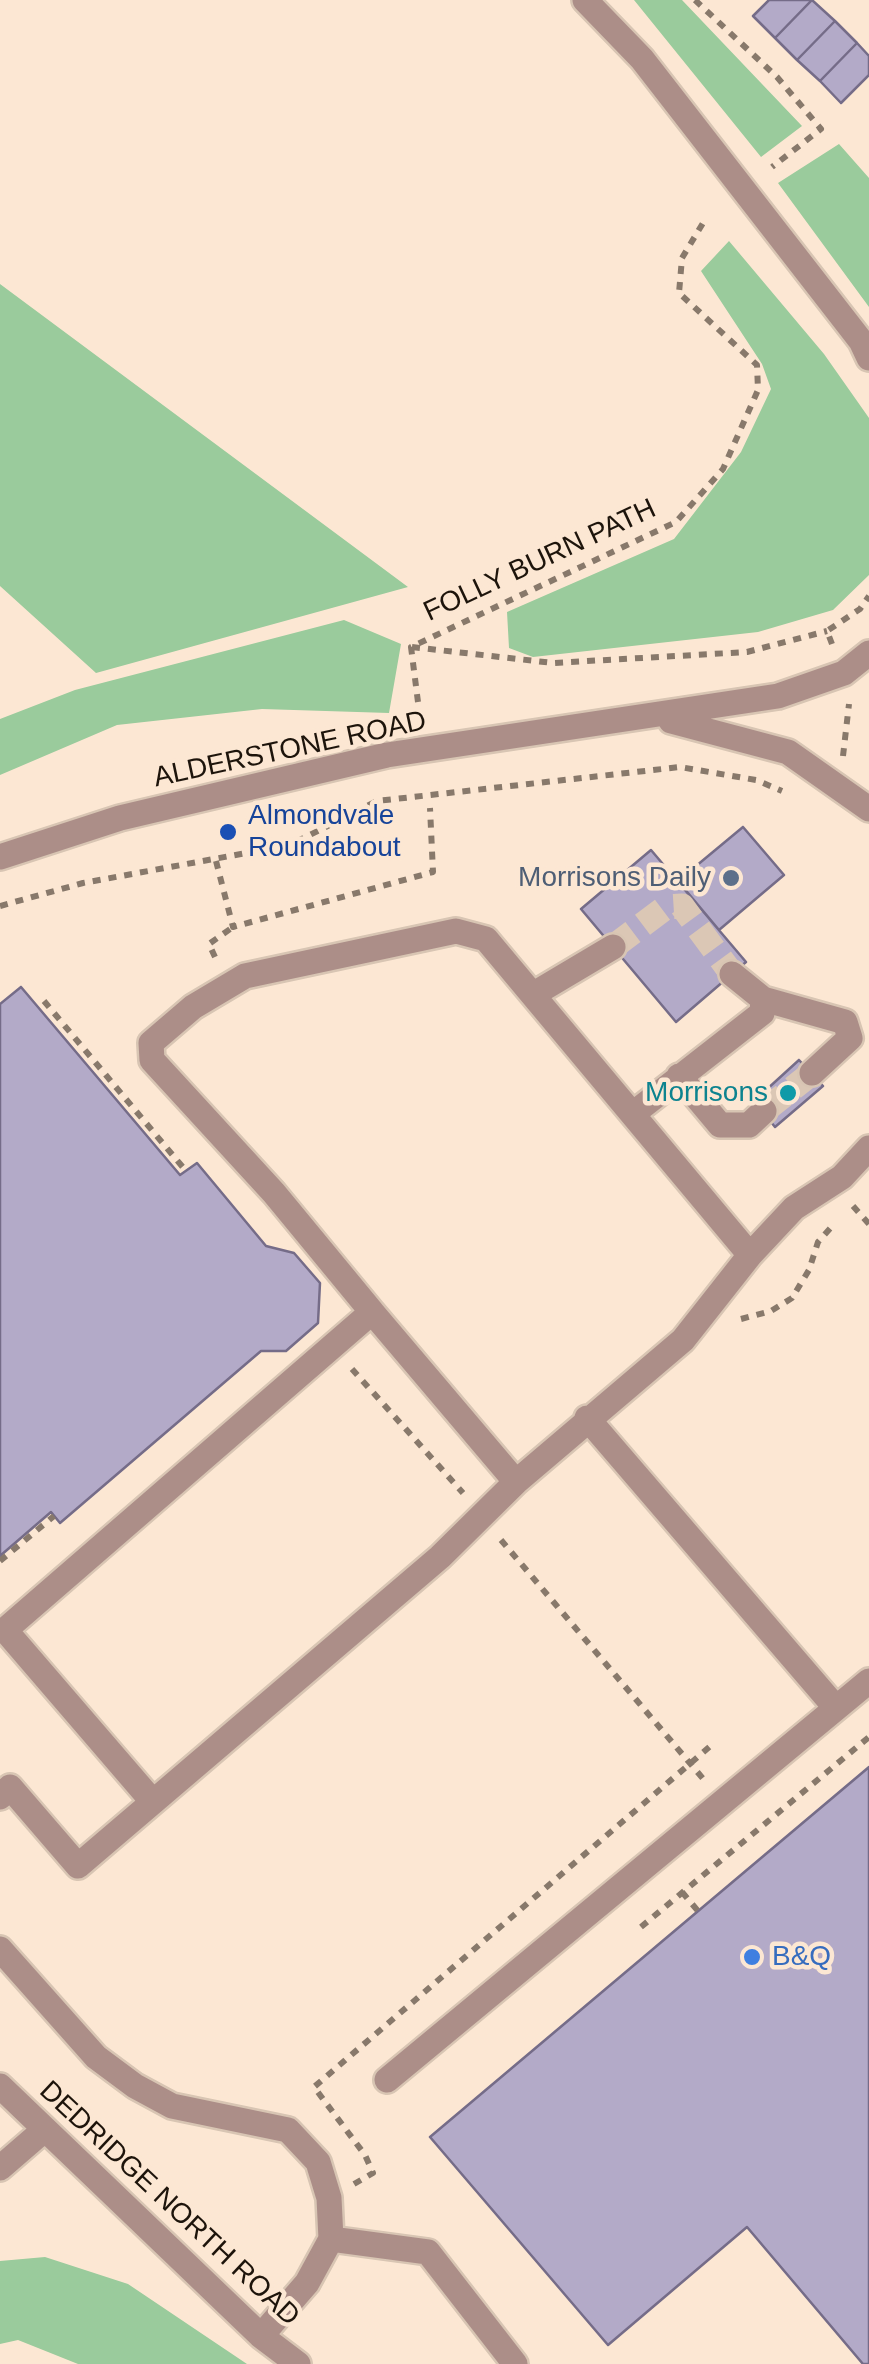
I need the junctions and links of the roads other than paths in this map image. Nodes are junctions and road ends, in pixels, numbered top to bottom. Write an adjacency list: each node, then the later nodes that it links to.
1 (585, 0): 2 (street)
2 (866, 349)
3 (869, 653): 4 (street, ALDERSTONE ROAD)
4 (658, 718): 5 (street, ALDERSTONE ROAD); 6 (street, ALDERSTONE ROAD)
5 (869, 809)
6 (0, 858)
7 (613, 947): 9 (street)
8 (732, 974): 10 (street)
9 (534, 994): 14 (street); 17 (street)
10 (764, 999): 11 (street); 12 (street)
11 (812, 1073)
12 (679, 1076): 13 (street); 14 (street)
13 (764, 1111)
14 (634, 1112): 16 (street)
15 (869, 1148): 16 (street)
16 (750, 1255): 18 (street)
17 (372, 1312): 19 (street); 23 (street)
18 (588, 1418): 19 (street); 21 (street)
19 (516, 1482): 23 (street)
20 (869, 1681): 21 (street)
21 (836, 1708): 25 (street)
22 (5, 1792): 23 (street)
23 (153, 1802)
24 (0, 1949): 29 (street)
25 (387, 2080)
26 (0, 2086): 27 (street, DEDRIDGE NORTH ROAD)
27 (44, 2130): 28 (street); 30 (street, DEDRIDGE NORTH ROAD)
28 (0, 2168)
29 (331, 2239): 30 (street); 32 (street)
30 (261, 2336): 31 (street, DEDRIDGE NORTH ROAD)
31 (298, 2364)
32 (514, 2364)

